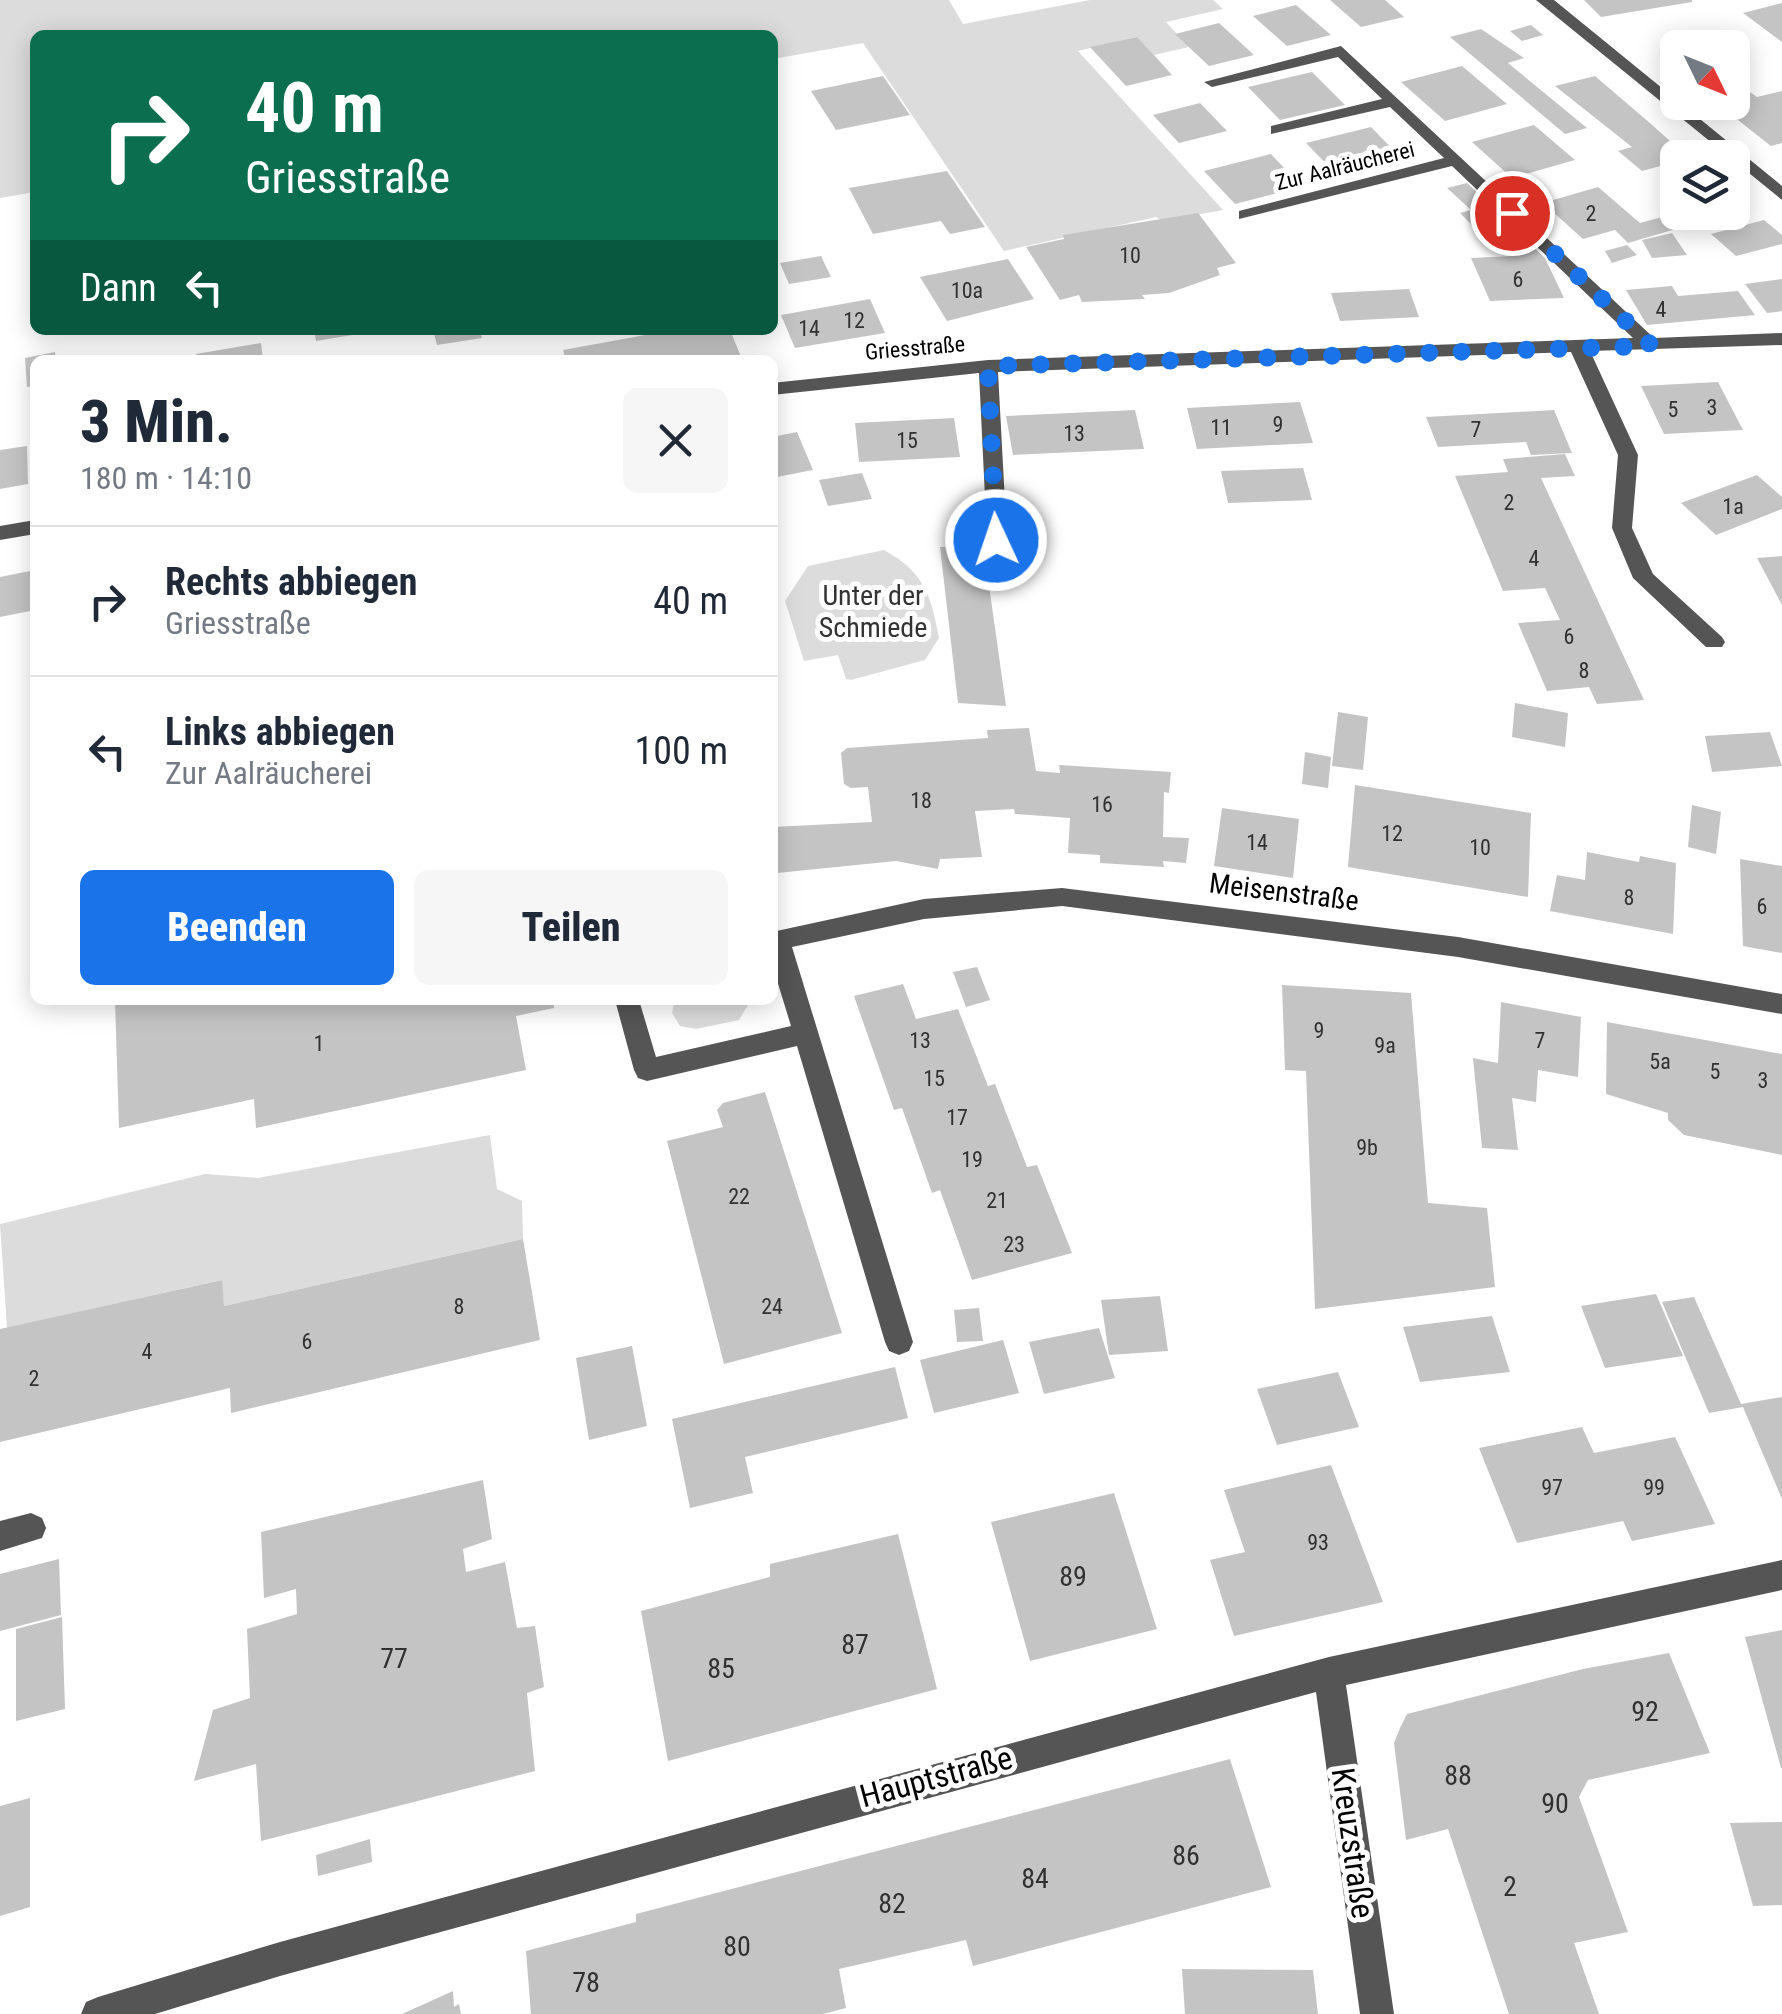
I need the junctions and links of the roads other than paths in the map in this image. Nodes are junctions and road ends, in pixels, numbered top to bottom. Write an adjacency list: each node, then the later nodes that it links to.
1 (1544, 0): 6 (street)
2 (1212, 82): 3 (street, Zur Aalräucherei)
3 (1394, 101): 4 (street, Zur Aalräucherei); 5 (street, Zur Aalräucherei)
4 (1277, 130)
5 (1456, 160): 7 (street, Zur Aalräucherei); 9 (street, Zur Aalräucherei)
6 (1782, 195)
7 (1245, 214)
8 (1782, 339): 9 (street, Griesstraße)
9 (1652, 346): 10 (street, Griesstraße)
10 (1579, 348): 11 (street, Griesstraße); 16 (street)
11 (988, 366): 12 (street, Griesstraße); 15 (street)
12 (778, 389)
13 (30, 528): 14 (street)
14 (0, 534)
15 (996, 540)
16 (1714, 642)
17 (778, 940): 19 (street, Meisenstraße)
18 (778, 951): 21 (street, Meisenstraße)
19 (1782, 1004)
20 (629, 1005): 21 (street)
21 (804, 1034): 22 (street, Meisenstraße)
22 (899, 1342)
23 (30, 1528): 24 (street)
24 (0, 1536)
25 (1782, 1575): 26 (street, Hauptstraße)
26 (1330, 1672): 27 (street, Hauptstraße); 28 (street, Kreuzstraße)
27 (98, 2014)
28 (1377, 2014)

